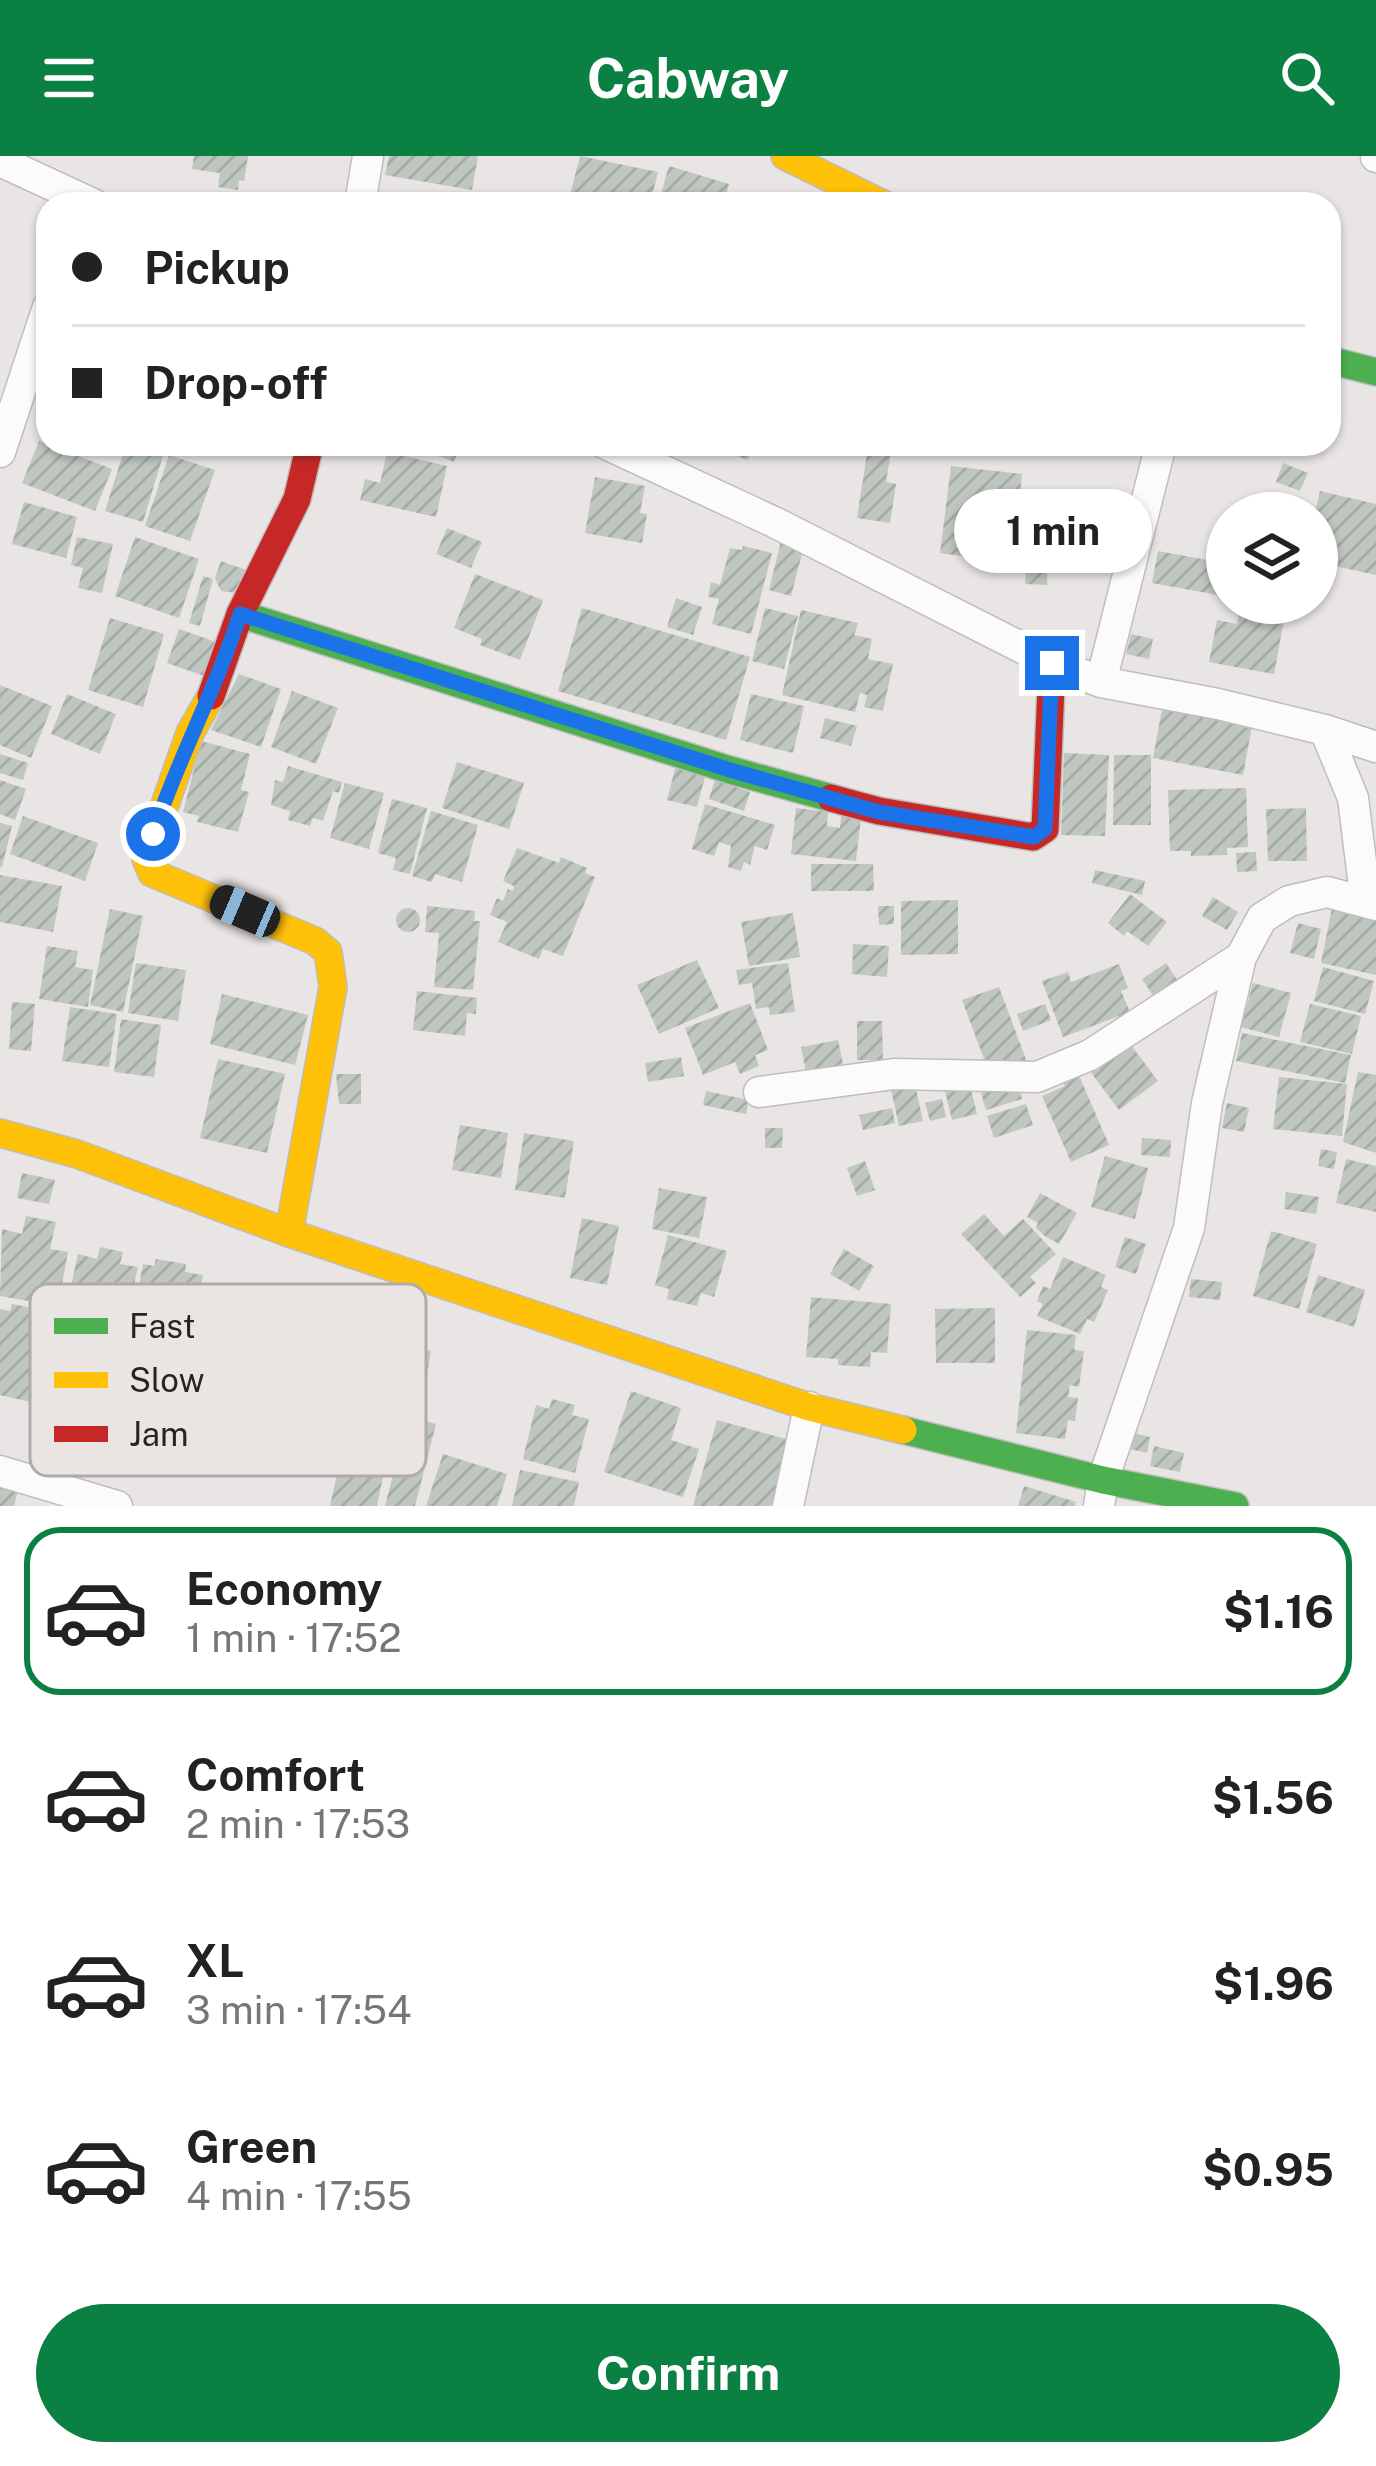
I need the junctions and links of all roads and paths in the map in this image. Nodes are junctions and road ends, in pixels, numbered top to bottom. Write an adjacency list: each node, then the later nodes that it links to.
1 (368, 156): 6 (street)
2 (785, 156): 4 (street)
3 (0, 161): 5 (street)
4 (827, 165): 7 (street)
5 (65, 192)
6 (362, 192)
7 (866, 192)
8 (36, 343): 11 (street)
9 (1341, 363): 10 (street)
10 (1376, 372)
11 (0, 452)
12 (307, 456): 15 (street)
13 (632, 456): 16 (street)
14 (1158, 456): 17 (street)
15 (240, 614): 16 (street); 24 (street)
16 (1052, 663): 17 (street)
17 (1101, 682): 18 (street)
18 (1325, 730): 19 (street); 20 (street)
19 (1376, 747)
20 (1371, 904): 21 (street)
21 (1241, 957): 22 (street); 27 (street)
22 (759, 1092)
23 (0, 1133): 24 (street)
24 (289, 1233): 25 (street)
25 (809, 1407): 27 (street); 29 (street)
26 (0, 1471): 28 (street)
27 (1101, 1493): 30 (street)
28 (117, 1506)
29 (788, 1506)
30 (1235, 1506)

